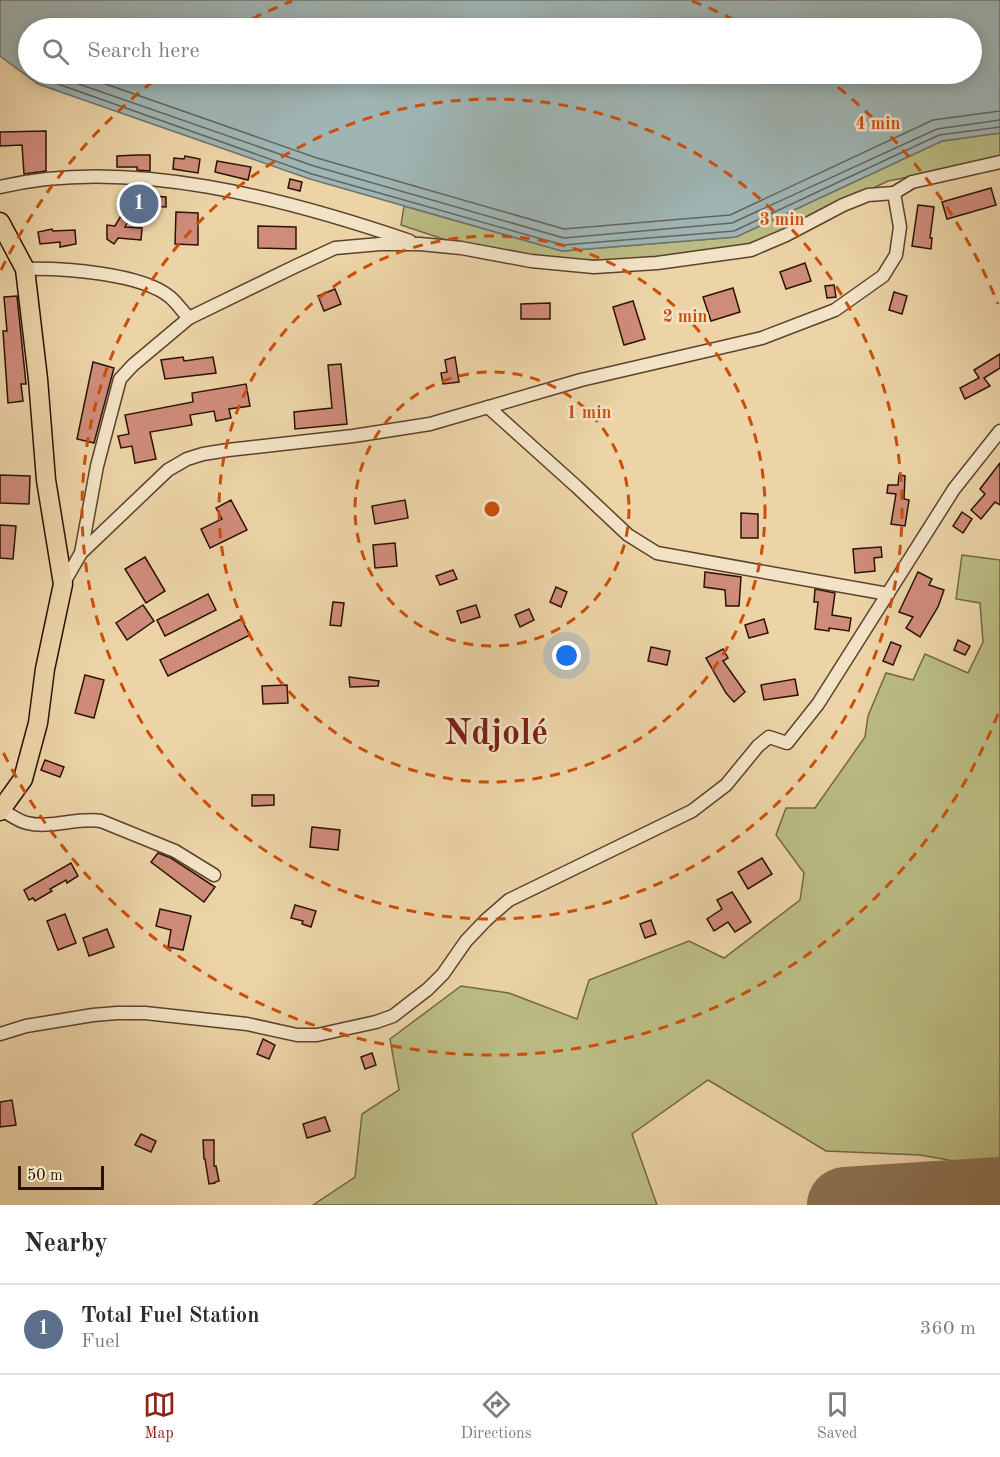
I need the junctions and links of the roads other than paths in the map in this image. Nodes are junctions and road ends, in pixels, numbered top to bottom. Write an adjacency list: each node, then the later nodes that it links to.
1 (1000, 162): 3 (street)
2 (0, 187): 5 (street)
3 (894, 193): 5 (street); 8 (street)
4 (0, 222): 6 (highway)
5 (420, 244): 7 (street)
6 (25, 269): 7 (street); 11 (highway)
7 (189, 318): 10 (street)
8 (488, 407): 10 (street); 12 (street)
9 (1000, 431): 12 (street)
10 (81, 553): 11 (street)
11 (63, 584): 13 (highway)
12 (888, 594): 15 (street)
13 (1, 810): 14 (street)
14 (214, 875)
15 (0, 1034)

